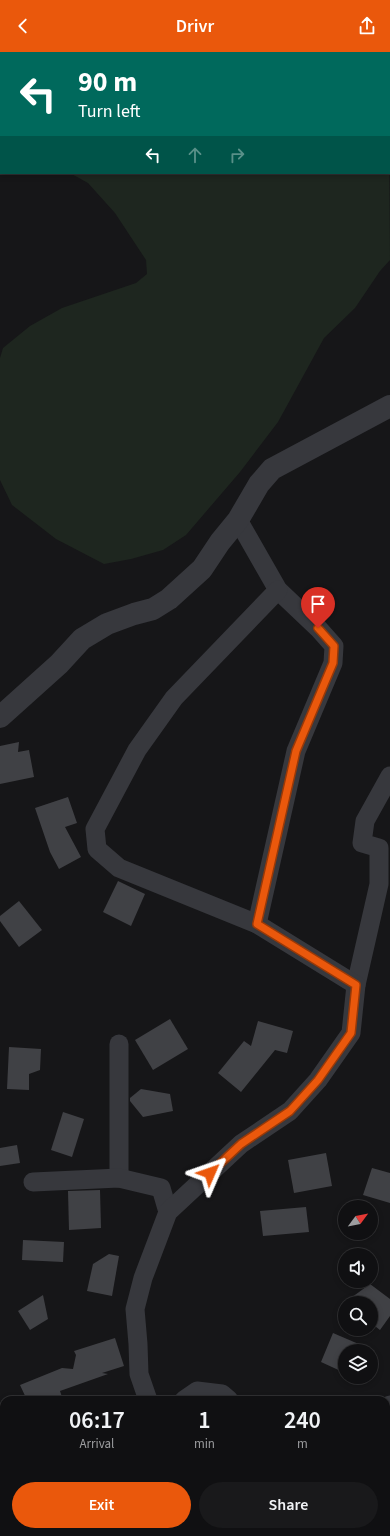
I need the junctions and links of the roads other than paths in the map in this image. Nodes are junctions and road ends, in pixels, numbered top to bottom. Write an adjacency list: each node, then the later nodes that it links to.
1 (390, 406): 2 (street)
2 (238, 520): 3 (street); 4 (street)
3 (278, 590): 6 (street); 6 (street)
4 (0, 717)
5 (390, 776): 7 (street)
6 (257, 924): 7 (street)
7 (356, 985): 11 (street)
8 (119, 1044): 9 (street)
9 (119, 1178): 10 (street); 11 (street)
10 (33, 1182)
11 (168, 1212): 12 (street)
12 (147, 1396)
13 (190, 1396): 14 (street)
14 (224, 1396)

